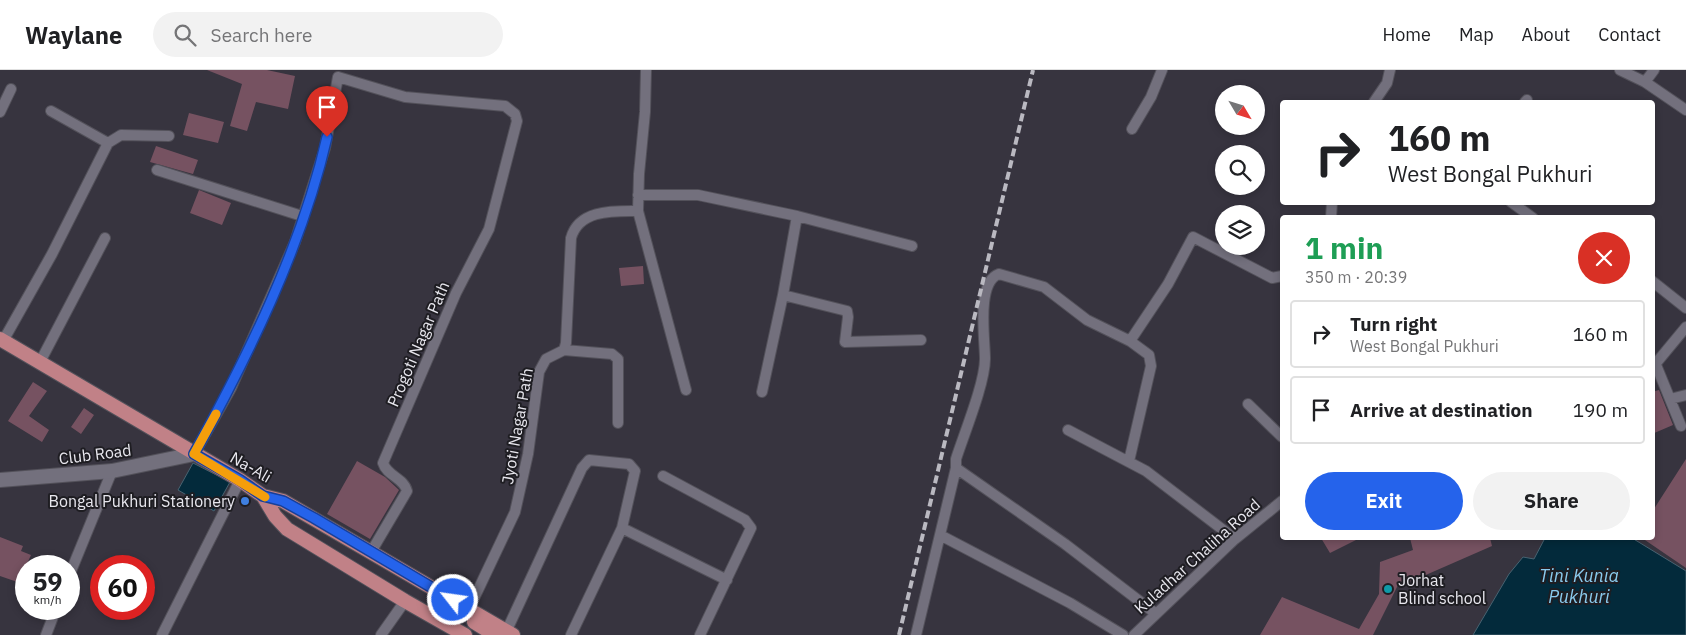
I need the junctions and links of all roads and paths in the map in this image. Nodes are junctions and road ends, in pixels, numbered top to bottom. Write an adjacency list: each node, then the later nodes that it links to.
1 (646, 70): 17 (street)
2 (1162, 70): 13 (street)
3 (1390, 70): 9 (street)
4 (1620, 70): 7 (street)
5 (1654, 70): 7 (street)
6 (336, 74): 21 (street); 58 (street, Progoti Nagar Path)
7 (1645, 82): 10 (street)
8 (11, 89): 12 (street)
9 (1375, 100)
10 (1686, 110)
11 (51, 111): 15 (street)
12 (0, 112)
13 (1132, 129)
14 (168, 136): 15 (street)
15 (108, 143): 30 (street)
16 (157, 170): 21 (street)
17 (638, 195): 19 (street); 22 (street)
18 (1515, 205): 20 (street)
19 (638, 211): 33 (street); 37 (street)
20 (1529, 215)
21 (302, 216): 46 (street)
22 (798, 216): 24 (street); 27 (street)
23 (105, 238): 34 (street)
24 (912, 246)
25 (1280, 276): 32 (street)
26 (1655, 283): 28 (street)
27 (783, 295): 31 (street); 38 (street)
28 (1686, 308)
29 (1686, 328): 35 (street)
30 (2, 340): 34 (main road, Na-Ali)
31 (921, 340)
32 (1130, 341): 47 (street); 48 (street)
33 (564, 350): 42 (street); 62 (street, Jyoti Nagar Path)
34 (40, 362): 46 (main road, Na-Ali)
35 (1655, 366)
36 (1655, 369): 40 (street)
37 (686, 390)
38 (762, 392)
39 (1686, 395): 40 (street)
40 (1670, 399): 43 (street)
41 (1248, 404): 45 (street)
42 (618, 423)
43 (1681, 426)
44 (1068, 430): 47 (street)
45 (1280, 435)
46 (194, 454): 49 (street, Club Road); 52 (main road, Na-Ali)
47 (1129, 461): 57 (street)
48 (956, 468): 56 (street); 63 (street)
49 (112, 472): 51 (street, Club Road); 59 (street)
50 (663, 476): 60 (street)
51 (0, 480)
52 (240, 480): 53 (main road, Na-Ali); 67 (street)
53 (263, 496): 58 (main road, Na-Ali); 61 (main road); 65 (main road)
54 (1280, 503): 57 (street, Kuladhar Chaliha Road)
55 (622, 528): 60 (street); 65 (street); 70 (street)
56 (940, 535): 72 (street); 73 (street)
57 (1235, 539): 63 (street, Kuladhar Chaliha Road)
58 (371, 552): 62 (main road, Na-Ali)
59 (78, 555)
60 (727, 580): 71 (street)
61 (405, 601): 68 (street); 69 (main road)
62 (469, 609): 65 (main road, Na-Ali)
63 (1155, 614): 74 (street, Kuladhar Chaliha Road)
64 (52, 620): 66 (street)
65 (505, 633)
66 (46, 635)
67 (162, 635)
68 (381, 635)
69 (465, 635)
70 (571, 635)
71 (700, 635)
72 (916, 635)
73 (1123, 635)
74 (1134, 635)

